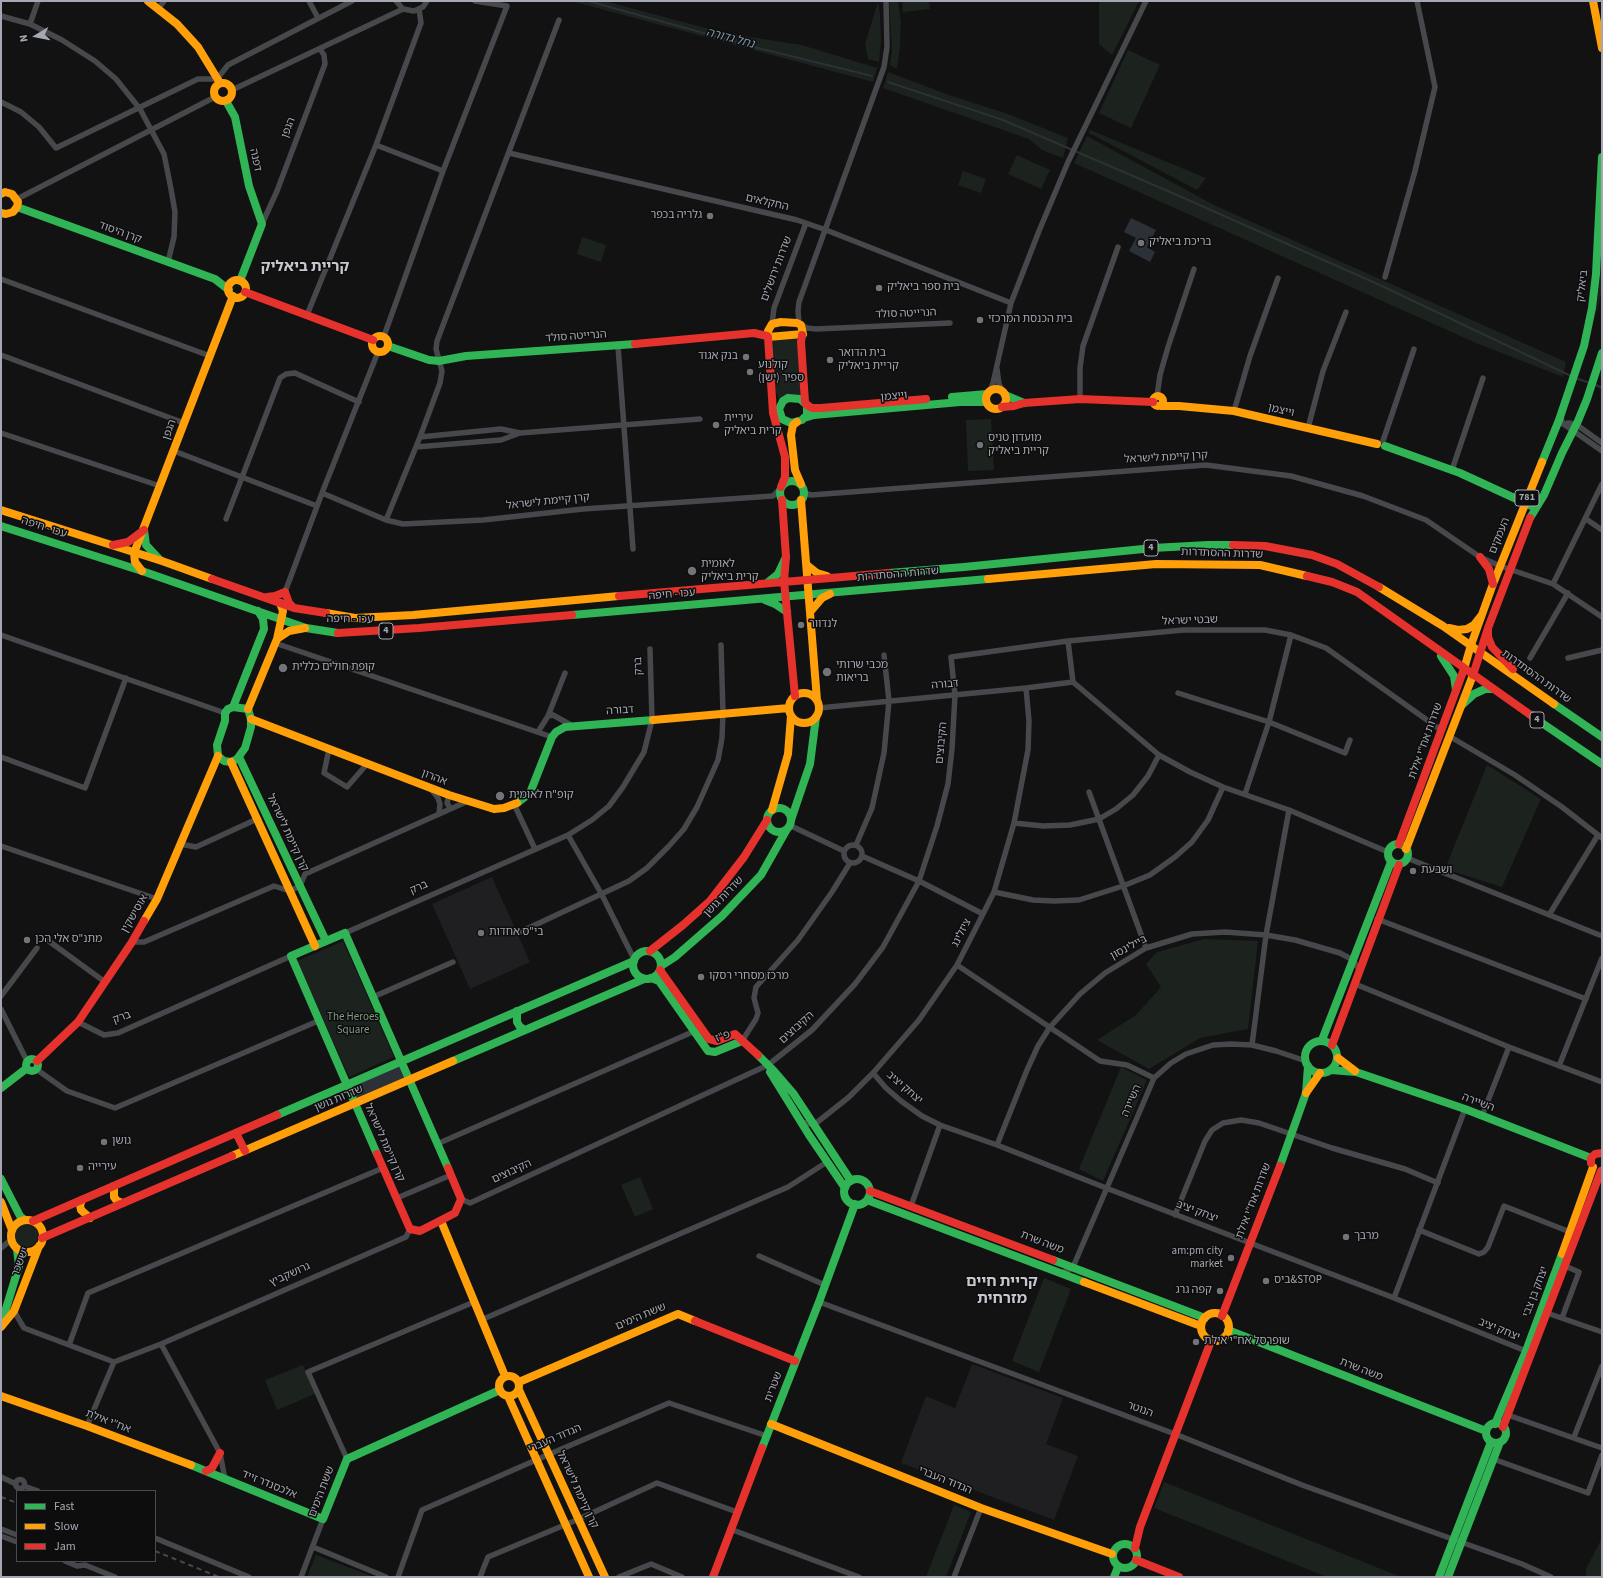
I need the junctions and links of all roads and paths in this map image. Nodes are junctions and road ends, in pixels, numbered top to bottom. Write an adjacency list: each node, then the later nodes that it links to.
1 (38, 1): 19 (street)
2 (148, 1): 13 (main road)
3 (164, 1): 13 (street)
4 (309, 1): 17 (street)
5 (352, 1): 17 (street)
6 (396, 1): 14 (street)
7 (428, 1): 15 (street)
8 (475, 1): 32 (street)
9 (886, 1): 38 (street)
10 (1146, 1): 49 (street)
11 (1417, 1): 42 (street)
12 (1593, 1): 20 (main road)
13 (158, 9): 22 (main road)
14 (403, 9): 15 (street); 21 (street)
15 (419, 9): 29 (street)
16 (1, 16): 19 (street)
17 (318, 18): 22 (street)
18 (559, 20): 30 (street)
19 (30, 24): 27 (street)
20 (1602, 48)
21 (320, 49): 23 (street); 37 (street, הגפן)
22 (218, 81): 23 (main road); 24 (main road); 27 (street)
23 (232, 90): 25 (main road)
24 (215, 97): 25 (main road); 28 (street)
25 (226, 101): 37 (main road, דפנה)
26 (1, 102): 27 (street)
27 (140, 108): 28 (street)
28 (152, 130): 34 (street); 40 (street)
29 (376, 146): 32 (street); 51 (street)
30 (509, 153): 36 (street, החקלאים); 67 (street)
31 (1602, 157): 81 (main road, ביאליק / 781)
32 (443, 171): 57 (street)
33 (1, 194): 34 (main road, קרן היסוד)
34 (17, 203): 35 (main road); 40 (main road, קרן היסוד)
35 (1, 213)
36 (806, 223): 38 (street, החקלאים); 53 (street, שדרות ירושלים)
37 (262, 224): 46 (main road, הגפן)
38 (826, 230): 49 (street, החקלאים); 54 (street)
39 (1118, 247): 73 (street)
40 (168, 262): 45 (main road, קרן היסוד)
41 (1194, 269): 74 (street)
42 (1385, 277)
43 (1278, 278): 79 (street)
44 (1, 279): 66 (street)
45 (216, 279): 46 (main road, קרן היסוד); 48 (main road, קרן היסוד)
46 (237, 281): 47 (main road); 48 (main road)
47 (245, 292): 48 (main road); 51 (main road)
48 (231, 293): 66 (main road, הגפן)
49 (1011, 303): 68 (street)
50 (1346, 312): 87 (street)
51 (307, 314): 59 (main road)
52 (950, 323): 55 (street, הנרייטה סולד)
53 (772, 324): 54 (main road); 58 (main road)
54 (800, 324): 55 (street, הנרייטה סולד); 56 (main road)
55 (816, 329): 56 (street, הנרייטה סולד)
56 (803, 335): 58 (main road, הנרייטה סולד); 77 (main road)
57 (384, 336): 59 (main road); 60 (main road)
58 (768, 336): 61 (main road, הנרייטה סולד); 70 (main road)
59 (373, 340): 63 (main road)
60 (388, 346): 63 (main road); 67 (main road, הנרייטה סולד)
61 (618, 346): 67 (main road, הנרייטה סולד); 86 (street)
62 (1414, 349): 94 (street)
63 (378, 352): 75 (street)
64 (1602, 353): 88 (main road, 781)
65 (1, 355): 84 (street)
66 (210, 356): 84 (main road, הגפן)
67 (439, 361): 92 (street)
68 (997, 366): 71 (street); 72 (street)
69 (1483, 378): 99 (street)
70 (771, 382): 80 (main road); 98 (main road)
71 (1004, 393): 72 (main road); 76 (main road, וייצמן); 78 (main road)
72 (987, 396): 77 (main road, וייצמן); 78 (main road); 83 (main road, וייצמן)
73 (1080, 399): 74 (main road, וייצמן); 76 (main road, וייצמן)
74 (1158, 400): 79 (main road, וייצמן)
75 (359, 402): 100 (street); 104 (street)
76 (1024, 403): 78 (main road, וייצמן)
77 (806, 404): 80 (main road); 83 (main road)
78 (1002, 407)
79 (1234, 411): 87 (main road, וייצמן)
80 (779, 412): 83 (main road); 98 (main road)
81 (1561, 413): 85 (street); 89 (main road, העמקים / 781)
82 (700, 419): 86 (street)
83 (801, 420): 105 (main road)
84 (184, 423): 96 (main road, הגפן)
85 (1563, 423): 88 (street); 89 (street)
86 (624, 425): 91 (street); 108 (street)
87 (1308, 428): 94 (main road, וייצמן)
88 (1575, 428): 93 (street); 97 (street); 110 (main road, העמקים / 781)
89 (1555, 429): 107 (main road, העמקים / 781)
90 (1, 433): 102 (street)
91 (520, 433): 92 (street); 95 (street)
92 (420, 437): 95 (street)
93 (1602, 443)
94 (1382, 444): 99 (main road, וייצמן)
95 (416, 447): 114 (street)
96 (174, 451): 100 (street); 102 (main road, הגפן)
97 (1602, 451)
98 (784, 457): 103 (main road)
99 (1452, 470): 107 (main road, וייצמן)
100 (241, 478): 109 (street); 112 (street)
101 (1602, 484): 113 (street)
102 (160, 486): 116 (main road, הגפן)
103 (781, 488): 105 (main road); 106 (main road); 108 (street, קרן קיימת לישראל)
104 (322, 493): 109 (street); 114 (street, קרן קיימת לישראל)
105 (802, 493): 106 (main road); 122 (street, קרן קיימת לישראל); 124 (main road)
106 (782, 500): 121 (main road)
107 (1525, 502): 110 (main road, וייצמן); 125 (main road, העמקים / 781)
108 (630, 505): 114 (street, קרן קיימת לישראל); 119 (street)
109 (317, 506): 134 (street)
110 (1536, 508): 126 (main road, העמקים / 781)
111 (1, 510): 118 (main road, עכו - חיפה / 4)
112 (226, 519)
113 (1586, 519): 117 (street); 133 (street)
114 (386, 520)
115 (1, 526): 127 (main road, עכו - חיפה / 4)
116 (144, 530): 118 (main road); 120 (main road, הגפן); 123 (main road)
117 (1602, 530)
118 (110, 545): 120 (main road, עכו - חיפה / 4)
119 (634, 549)
120 (134, 553): 123 (main road, עכו - חיפה / 4); 127 (main road)
121 (786, 557): 130 (main road); 131 (main road)
122 (1480, 557): 125 (street, קרן קיימת לישראל); 132 (main road)
123 (162, 561): 139 (main road, עכו - חיפה / 4)
124 (807, 565): 128 (main road); 129 (main road)
125 (1500, 566): 126 (street, קרן קיימת לישראל); 132 (main road, העמקים / 781)
126 (1509, 570): 133 (street, קרן קיימת לישראל); 151 (main road, העמקים / 781)
127 (142, 571): 143 (main road, עכו - חיפה / 4)
128 (831, 577): 129 (main road, שדרות ההסתדרות / 4); 149 (main road, שדרות ההסתדרות / 4)
129 (808, 579): 130 (main road, 4); 137 (main road)
130 (784, 581): 131 (main road, עכו - חיפה / 4); 138 (main road)
131 (766, 583): 142 (main road, עכו - חיפה / 4)
132 (1493, 584): 146 (main road, העמקים / 781)
133 (1553, 584): 136 (street, קרן קיימת לישראל)
134 (284, 592): 139 (main road); 142 (main road)
135 (834, 592): 137 (main road, שדרות ההסתדרות / 4); 144 (main road); 158 (main road, שדרות ההסתדרות / 4)
136 (1568, 593): 147 (street, קרן קיימת לישראל); 163 (street)
137 (810, 594): 138 (main road, 4); 144 (main road)
138 (786, 596): 140 (main road, עכו - חיפה / 4); 145 (main road)
139 (264, 598): 141 (main road, עכו - חיפה / 4)
140 (761, 599): 145 (main road); 150 (main road, עכו - חיפה / 4)
141 (280, 603): 142 (main road, עכו - חיפה / 4); 148 (main road)
142 (294, 608)
143 (258, 611): 148 (main road, עכו - חיפה / 4); 180 (main road)
144 (811, 611): 178 (main road)
145 (787, 612): 176 (main road)
146 (1481, 616): 149 (main road); 157 (main road, העמקים / 781)
147 (1602, 617)
148 (282, 620): 150 (main road, עכו - חיפה / 4); 154 (main road)
149 (1443, 626): 157 (main road, שדרות ההסתדרות / 4)
150 (306, 628): 154 (main road)
151 (1488, 628): 161 (main road, העמקים / 781); 170 (main road)
152 (1, 635): 168 (street)
153 (1292, 635): 155 (street, שבטי ישראל); 189 (street); 191 (street, שבטי ישראל)
154 (276, 641): 181 (main road); 192 (street)
155 (1068, 641): 169 (street); 175 (street, שבטי ישראל)
156 (721, 645): 184 (street)
157 (1471, 645): 161 (main road, שדרות ההסתדרות / 4); 165 (main road, שדרות אח"י אילת)
158 (1435, 648): 165 (main road, שדרות ההסתדרות / 4); 173 (main road)
159 (650, 649): 188 (street, ברק)
160 (1602, 650): 164 (street)
161 (1480, 652): 167 (main road, שדרות אח"י אילת); 170 (main road, שדרות ההסתדרות / 4)
162 (884, 655): 177 (street)
163 (1530, 658)
164 (1568, 658)
165 (1464, 669): 167 (main road, שדרות ההסתדרות / 4); 173 (main road, שדרות אח"י אילת)
166 (565, 673): 185 (street)
167 (1473, 675): 172 (main road, שדרות ההסתדרות / 4); 179 (main road, שדרות אח"י אילת)
168 (126, 678): 183 (street); 200 (street)
169 (1073, 682): 171 (street, דבורה); 198 (street)
170 (1530, 686): 195 (main road, שדרות ההסתדרות / 4)
171 (1026, 688): 175 (street, דבורה); 219 (street, ציזלינג)
172 (1492, 689): 179 (main road); 204 (main road, שדרות ההסתדרות / 4)
173 (1456, 690): 191 (main road, שדרות אח"י אילת)
174 (1178, 693): 189 (street)
175 (955, 695): 177 (street, דבורה); 236 (street, הקיבוצים)
176 (795, 696): 178 (main road); 182 (main road)
177 (889, 701): 178 (street, דבורה); 225 (street)
178 (818, 704): 186 (main road)
179 (1462, 705): 193 (main road, שדרות אח"י אילת)
180 (233, 707): 181 (main road); 183 (main road)
181 (248, 709): 187 (main road)
182 (790, 712): 184 (main road, דבורה); 186 (main road); 213 (main road)
183 (225, 713): 199 (main road, אוסישקין)
184 (723, 713): 188 (main road, דבורה); 241 (street)
185 (548, 716): 190 (street); 192 (street)
186 (816, 717): 220 (main road, שדרות גושן)
187 (251, 719): 197 (main road, אהרון); 201 (main road)
188 (652, 720): 190 (main road, דבורה); 221 (street, ברק)
189 (1269, 722): 196 (street); 208 (street)
190 (572, 725): 194 (main road)
191 (1441, 730): 224 (main road, שדרות אח"י אילת)
192 (538, 732): 194 (street)
193 (1449, 736): 222 (street); 228 (main road, שדרות אח"י אילת)
194 (552, 737): 211 (main road, אהרון)
195 (1602, 737)
196 (1350, 740)
197 (329, 749): 203 (main road, אהרון); 203 (street)
198 (1159, 755): 205 (street); 217 (street)
199 (218, 756): 202 (main road); 223 (main road, אוסישקין)
200 (1, 757)
201 (239, 757): 202 (main road); 237 (main road, קרן קיימת לישראל)
202 (231, 762): 216 (main road, קרן קיימת לישראל)
203 (367, 764): 206 (main road, אהרון)
204 (1602, 764)
205 (1223, 787): 208 (street); 238 (street)
206 (431, 788): 209 (main road, אהרון); 215 (street)
207 (1089, 792): 217 (street)
208 (1245, 794): 214 (street)
209 (449, 795): 210 (main road, אהרון); 212 (street)
210 (466, 802): 211 (main road, אהרון); 212 (street)
211 (514, 804): 227 (street)
212 (450, 808): 215 (street)
213 (772, 810): 218 (main road); 220 (main road)
214 (1288, 810): 230 (street); 249 (street)
215 (439, 814): 237 (street)
216 (257, 819): 223 (street); 239 (main road, קרן קיימת לישראל)
217 (1099, 819): 219 (street); 238 (street)
218 (767, 820): 220 (main road); 257 (main road, שדרות גושן)
219 (1014, 823): 240 (street, ציזלינג)
220 (789, 824): 229 (street); 264 (main road, שדרות גושן)
221 (568, 835): 227 (street, ברק); 241 (street)
222 (1600, 836): 244 (street)
223 (180, 844): 242 (main road, אוסישקין)
224 (1399, 844): 228 (main road); 230 (main road)
225 (856, 845): 229 (street); 231 (street)
226 (1, 846): 242 (street)
227 (536, 849): 248 (street, ברק)
228 (1406, 849): 232 (main road)
229 (844, 851): 234 (street)
230 (1388, 852): 233 (main road)
231 (862, 856): 234 (street); 236 (street)
232 (1407, 858): 235 (main road); 244 (street)
233 (1391, 862): 235 (main road); 245 (main road)
234 (850, 863): 280 (street)
235 (1399, 864): 246 (main road)
236 (919, 881): 243 (street); 289 (street, הקיבוצים)
237 (300, 886): 239 (street); 252 (main road, קרן קיימת לישראל)
238 (1123, 886): 240 (street); 256 (street)
239 (290, 891): 253 (street); 254 (main road, קרן קיימת לישראל)
240 (994, 892): 243 (street, ציזלינג)
241 (602, 895): 247 (street); 260 (street)
242 (157, 899): 253 (main road, אוסישקין)
243 (983, 914): 263 (street, ציזלינג)
244 (1549, 915): 250 (street)
245 (1368, 919): 246 (street); 261 (main road)
246 (1379, 919): 265 (main road); 271 (street)
247 (520, 932)
248 (345, 933): 252 (main road, ברק); 270 (main road)
249 (1266, 935): 256 (street, ביילינסון); 261 (street, ביילינסון); 281 (street)
250 (1602, 936)
251 (46, 939): 267 (street)
252 (326, 941): 254 (main road, ברק)
253 (132, 942): 267 (main road, אוסישקין)
254 (315, 946): 258 (main road, ברק)
255 (37, 948): 269 (street)
256 (1146, 948): 276 (street, ביילינסון)
257 (650, 951): 260 (main road); 264 (main road)
258 (291, 956): 274 (main road, קרן קיימת לישראל); 275 (street, ברק)
259 (1602, 958): 271 (street)
260 (634, 960): 266 (main road); 273 (main road, שדרות גושן)
261 (1353, 960): 265 (street); 279 (main road)
262 (453, 962): 270 (street)
263 (957, 965): 276 (street); 293 (street, ציזלינג)
264 (660, 968): 266 (main road); 278 (main road, פ"ז)
265 (1360, 971): 268 (main road)
266 (648, 978): 277 (main road, שדרות גושן); 278 (main road, פ"ז)
267 (105, 982): 275 (main road, אוסישקין)
268 (1355, 984): 282 (main road); 283 (street)
269 (1, 996)
270 (373, 997): 285 (main road)
271 (1586, 999): 290 (street)
272 (1, 1009): 287 (street)
273 (517, 1011): 277 (main road); 285 (main road, שדרות גושן)
274 (318, 1021): 288 (street); 298 (main road, קרן קיימת לישראל)
275 (78, 1022): 288 (main road, אוסישקין)
276 (1050, 1027): 295 (street); 310 (street, ביילינסון)
277 (525, 1030): 296 (main road, שדרות גושן)
278 (697, 1030): 280 (main road, פ"ז); 280 (main road, פ"ז); 309 (street)
279 (1322, 1040): 282 (main road); 286 (main road)
280 (742, 1041): 289 (main road)
281 (1252, 1045): 286 (street, השיירה); 295 (street, השיירה)
282 (1332, 1045): 284 (main road)
283 (1509, 1047): 290 (street); 303 (street)
284 (1338, 1058): 291 (main road); 292 (main road, השיירה)
285 (401, 1061): 296 (main road); 298 (main road, שדרות גושן)
286 (1307, 1064): 294 (main road); 300 (main road, שדרות אח"י אילת)
287 (27, 1065): 288 (main road); 299 (main road)
288 (37, 1065)
289 (768, 1065): 304 (main road); 305 (main road); 327 (street, הקיבוצים)
290 (1559, 1066): 297 (street)
291 (1331, 1070): 292 (main road, השיירה); 294 (main road)
292 (1356, 1072): 302 (main road, השיירה)
293 (873, 1073): 305 (street, ציזלינג); 306 (street, יצחק יציב)
294 (1320, 1073): 300 (main road, שדרות אח"י אילת)
295 (1154, 1078): 324 (street, השיירה)
296 (410, 1080): 301 (main road, שדרות גושן); 309 (main road)
297 (1602, 1082)
298 (347, 1084): 301 (main road, קרן קיימת לישראל); 307 (main road, שדרות גושן)
299 (1, 1088)
300 (1306, 1093): 308 (main road, שדרות אח"י אילת)
301 (355, 1104): 311 (main road, שדרות גושן); 316 (main road, קרן קיימת לישראל)
302 (1465, 1110): 303 (main road, השיירה); 321 (street)
303 (1482, 1116): 313 (main road, השיירה)
304 (801, 1122): 305 (street); 314 (main road)
305 (815, 1124): 320 (main road)
306 (940, 1125): 310 (street, יצחק יציב); 333 (street)
307 (236, 1133): 311 (main road); 322 (main road, שדרות גושן)
308 (1292, 1134): 321 (street); 334 (street); 344 (main road, שדרות אח"י אילת)
309 (437, 1144): 318 (main road)
310 (997, 1145): 324 (street, יצחק יציב)
311 (245, 1151): 331 (main road, שדרות גושן)
312 (1601, 1151): 313 (main road)
313 (1591, 1158): 315 (main road)
314 (827, 1162): 323 (main road); 360 (street)
315 (1593, 1167): 317 (main road); 341 (main road, יצחק בן צבי)
316 (383, 1168): 326 (main road, קרן קיימת לישראל); 367 (street)
317 (1602, 1171): 348 (main road, יצחק בן צבי)
318 (451, 1175): 326 (street); 327 (main road)
319 (1, 1179): 336 (main road)
320 (851, 1181): 323 (main road); 325 (main road)
321 (1438, 1183): 340 (street)
322 (114, 1186): 328 (main road, שדרות גושן); 331 (main road)
323 (845, 1188): 332 (main road)
324 (1106, 1188): 334 (street, יצחק יציב); 349 (street, השיירה)
325 (870, 1191): 329 (main road); 333 (main road, משה שרת)
326 (397, 1198): 338 (main road, קרן קיימת לישראל)
327 (461, 1199): 337 (main road)
328 (82, 1200): 335 (main road); 336 (main road, שדרות גושן)
329 (867, 1200): 332 (main road); 350 (main road, משה שרת)
330 (1, 1202): 339 (main road)
331 (123, 1203): 335 (main road, שדרות גושן)
332 (855, 1204): 351 (main road, שטרית)
333 (911, 1206): 349 (main road, משה שרת)
334 (1175, 1215): 344 (street, יצחק יציב)
335 (90, 1218): 343 (main road, שדרות גושן)
336 (29, 1220): 339 (main road); 343 (main road)
337 (440, 1221): 338 (main road); 353 (main road)
338 (410, 1229): 366 (street, גרושקביץ)
339 (12, 1230): 342 (main road)
340 (1420, 1230): 341 (street); 352 (street)
341 (1570, 1232): 368 (main road, יצחק בן צבי)
342 (11, 1240): 345 (street); 346 (main road)
343 (40, 1242): 346 (main road); 355 (main road, יששכר)
344 (1250, 1243): 352 (street, יצחק יציב); 357 (main road, שדרות אח"י אילת)
345 (1, 1248)
346 (17, 1248): 361 (main road, יששכר)
347 (759, 1256): 351 (street)
348 (1565, 1266): 356 (main road, יצחק בן צבי); 359 (street)
349 (1073, 1267): 350 (street); 358 (main road, משה שרת)
350 (1058, 1273): 362 (main road, משה שרת)
351 (825, 1285): 354 (main road, שטרית)
352 (1394, 1298): 368 (street, יצחק יציב)
353 (474, 1302): 360 (main road); 391 (street)
354 (819, 1302): 369 (main road, שטרית); 382 (street, הנוטר)
355 (14, 1311): 361 (main road, יששכר); 367 (street)
356 (1547, 1313): 359 (street); 377 (main road, יצחק בן צבי)
357 (1222, 1316): 358 (main road); 363 (main road)
358 (1205, 1318): 362 (main road)
359 (1562, 1318): 364 (street)
360 (481, 1320): 372 (main road)
361 (1, 1326)
362 (1201, 1326): 365 (main road)
363 (1228, 1330): 365 (main road); 381 (main road, משה שרת)
364 (1602, 1332)
365 (1211, 1341): 382 (main road)
366 (161, 1344): 370 (street, גרושקביץ); 387 (street)
367 (69, 1345): 370 (street)
368 (1526, 1351): 379 (main road, יצחק בן צבי)
369 (795, 1361): 373 (main road, ששת הימים); 378 (main road, שטרית)
370 (114, 1362): 380 (street)
371 (1602, 1366): 384 (street)
372 (505, 1376): 373 (main road); 374 (main road)
373 (519, 1386): 376 (main road, ששת הימים); 388 (main road, קרן קיימת לישראל)
374 (500, 1390): 376 (main road); 391 (main road, ששת הימים)
375 (1, 1396): 380 (main road, אח"י אילת)
376 (508, 1396): 392 (main road)
377 (1508, 1415): 379 (main road, יצחק בן צבי); 384 (street)
378 (771, 1424): 383 (main road, שטרית); 397 (main road, הגדוד העברי)
379 (1499, 1425): 381 (main road); 385 (main road)
380 (87, 1426): 393 (main road, אח"י אילת)
381 (1486, 1431): 385 (main road)
382 (1175, 1434): 408 (street, הנוטר); 409 (main road)
383 (766, 1436): 388 (street, הגדוד העברי); 398 (main road, שטרית)
384 (1574, 1437): 386 (street)
385 (1496, 1442): 390 (main road); 408 (main road)
386 (1602, 1448)
387 (220, 1453): 393 (main road); 395 (street)
388 (549, 1454): 392 (street, הגדוד העברי); 400 (main road, קרן קיימת לישראל)
389 (1602, 1455): 390 (street)
390 (1493, 1458): 408 (main road)
391 (347, 1459): 399 (main road, ששת הימים)
392 (536, 1460): 401 (main road); 421 (street, הגדוד העברי)
393 (206, 1471): 395 (main road, אלכסנדר זייד)
394 (1, 1477): 396 (street)
395 (225, 1479): 399 (main road, אלכסנדר זייד)
396 (35, 1490)
397 (981, 1508): 411 (main road, הגדוד העברי); 429 (street)
398 (736, 1512): 400 (street); 403 (main road, שטרית)
399 (323, 1519): 410 (street, ששת הימים)
400 (579, 1519): 401 (street); 424 (main road, קרן קיימת לישראל)
401 (565, 1524): 422 (street); 423 (main road)
402 (1, 1529): 404 (street)
403 (730, 1529): 427 (main road, שטרית); 428 (street)
404 (16, 1535)
405 (1, 1536): 407 (street)
406 (156, 1538): 418 (street)
407 (16, 1542)
408 (1457, 1542): 433 (main road); 434 (main road); 435 (street, הנוטר)
409 (1131, 1546): 411 (main road); 412 (main road)
410 (312, 1547): 419 (street, ששת הימים); 420 (street)
411 (1112, 1554): 415 (main road)
412 (1136, 1560): 416 (main road); 432 (main road)
413 (67, 1562): 414 (street)
414 (83, 1563): 417 (street)
415 (1118, 1567): 416 (main road); 430 (main road)
416 (1128, 1568): 431 (main road)
417 (115, 1577)
418 (249, 1577)
419 (301, 1577)
420 (386, 1577)
421 (398, 1577)
422 (480, 1577)
423 (589, 1577)
424 (605, 1577)
425 (619, 1577): 426 (street)
426 (682, 1577)
427 (713, 1577)
428 (859, 1577)
429 (954, 1577)
430 (1114, 1577)
431 (1124, 1577)
432 (1179, 1577)
433 (1439, 1577)
434 (1448, 1577)
435 (1551, 1577)

